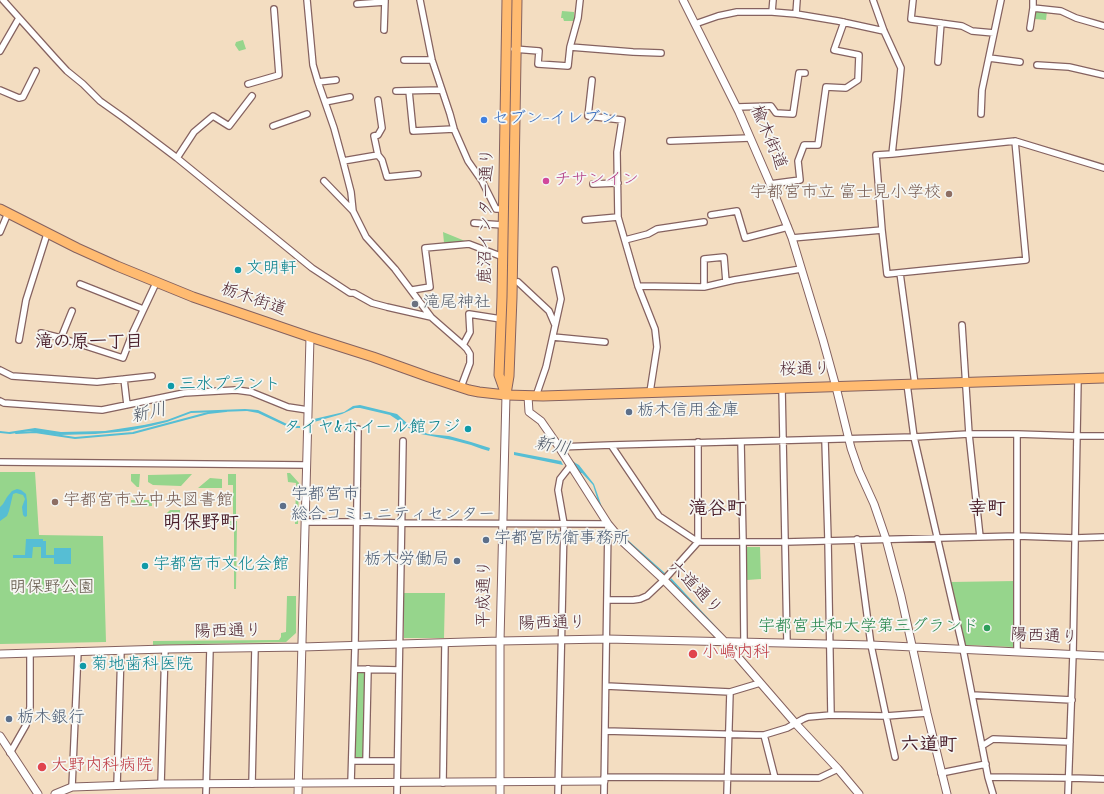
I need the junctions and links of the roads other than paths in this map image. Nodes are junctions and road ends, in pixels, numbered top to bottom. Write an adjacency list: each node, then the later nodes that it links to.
1 (3, 0): 20 (street)
2 (307, 0): 44 (street)
3 (420, 0): 35 (street)
4 (507, 0): 30 (main road, 鹿沼インター通り)
5 (517, 0): 30 (main road, 鹿沼インター通り)
6 (580, 0): 29 (street)
7 (682, 0): 23 (street, 楡木街道)
8 (773, 0): 18 (street)
9 (797, 0): 19 (street)
10 (873, 0): 27 (street)
11 (913, 0): 22 (street)
12 (1001, 0): 28 (street)
13 (1034, 0): 16 (street)
14 (385, 1): 15 (street); 26 (street)
15 (358, 4)
16 (1033, 8): 24 (street); 25 (street)
17 (274, 9): 45 (street)
18 (772, 12): 19 (street); 23 (street)
19 (796, 14): 21 (street)
20 (19, 18): 31 (street); 64 (street)
21 (844, 22): 27 (street); 71 (street)
22 (941, 23): 28 (street); 36 (street)
23 (695, 24): 54 (street, 楡木街道)
24 (1104, 26)
25 (1030, 28)
26 (384, 30)
27 (884, 31): 62 (street)
28 (994, 33): 33 (street)
29 (570, 47): 30 (street); 32 (street)
30 (512, 49): 72 (main road, 鹿沼インター通り); 122 (main road, 鹿沼インター通り)
31 (0, 51)
32 (661, 53)
33 (989, 58): 37 (street); 56 (street)
34 (404, 60): 35 (street)
35 (432, 60): 47 (street)
36 (938, 62)
37 (1020, 62)
38 (1037, 65): 41 (street)
39 (36, 71): 46 (street)
40 (805, 73): 54 (street)
41 (1104, 75)
42 (336, 80): 44 (street)
43 (592, 80): 69 (street)
44 (318, 82): 53 (street)
45 (248, 84)
46 (0, 90)
47 (442, 90): 48 (street); 58 (street)
48 (409, 91): 49 (street); 58 (street)
49 (396, 92)
50 (252, 96): 64 (street)
51 (350, 97): 53 (street)
52 (378, 100): 63 (street)
53 (325, 102): 65 (street)
54 (737, 107): 59 (street, 楡木街道)
55 (307, 114): 57 (street)
56 (981, 114)
57 (273, 126)
58 (454, 129): 72 (street)
59 (750, 138): 60 (street); 71 (street, 楡木街道)
60 (670, 141)
61 (1015, 141): 62 (street); 66 (street); 90 (street)
62 (892, 154): 82 (street)
63 (378, 155): 65 (street); 67 (street)
64 (177, 158): 100 (street)
65 (343, 161): 74 (street)
66 (1104, 168)
67 (418, 174)
68 (324, 181): 74 (street)
69 (618, 183): 70 (street); 76 (street)
70 (593, 184)
71 (770, 184): 81 (street, 楡木街道)
72 (503, 209): 80 (main road, 鹿沼インター通り)
73 (4, 211): 83 (street); 84 (main road, 栃木街道)
74 (352, 212): 97 (street)
75 (711, 215): 81 (street)
76 (618, 216): 77 (street); 86 (street)
77 (585, 220)
78 (704, 222): 86 (street)
79 (474, 224): 80 (street)
80 (503, 225): 87 (main road, 鹿沼インター通り)
81 (788, 227): 85 (street, 楡木街道)
82 (882, 230): 85 (street); 90 (street)
83 (0, 232)
84 (47, 234): 93 (main road, 栃木街道); 108 (street)
85 (792, 238): 88 (street, 楡木街道)
86 (625, 240): 95 (street)
87 (502, 257): 97 (street); 101 (main road, 鹿沼インター通り)
88 (801, 269): 92 (street); 118 (street, 楡木街道)
89 (555, 270): 103 (street)
90 (900, 273): 117 (street)
91 (518, 282): 103 (street)
92 (726, 282): 96 (street); 96 (street)
93 (156, 283): 98 (street); 105 (main road, 栃木街道)
94 (80, 284): 98 (street)
95 (638, 286): 96 (street); 121 (street)
96 (704, 287)
97 (412, 290): 100 (street)
98 (143, 309): 107 (street)
99 (72, 311): 107 (street)
100 (431, 317): 110 (street)
101 (501, 319): 110 (street); 122 (main road, 鹿沼インター通り)
102 (962, 325): 116 (street)
103 (555, 326): 106 (street)
104 (41, 333): 107 (street)
105 (310, 337): 119 (main road, 栃木街道); 126 (street)
106 (553, 337): 109 (street); 123 (street)
107 (62, 338)
108 (18, 340)
109 (605, 342)
110 (463, 345): 119 (street)
111 (0, 370): 114 (street)
112 (152, 376): 114 (street)
113 (1104, 378): 115 (main road, 桜通り)
114 (124, 379): 125 (street)
115 (1078, 379): 116 (main road, 桜通り); 130 (street)
116 (965, 382): 117 (main road, 桜通り); 128 (street)
117 (911, 384): 118 (main road, 桜通り); 132 (street)
118 (836, 387): 120 (main road, 桜通り); 133 (street, 楡木街道)
119 (461, 388): 122 (main road, 栃木街道)
120 (782, 388): 121 (main road, 桜通り); 134 (street)
121 (650, 392): 123 (main road, 桜通り)
122 (506, 395): 123 (main road, 桜通り); 147 (street, 平成通り)
123 (532, 396): 140 (street, 六道通り)
124 (0, 401): 125 (street)
125 (127, 405): 126 (street)
126 (308, 410): 143 (street)
127 (358, 429): 145 (street)
128 (969, 434): 129 (street); 132 (street); 151 (street)
129 (1017, 434): 130 (street); 150 (street)
130 (1077, 436): 131 (street); 154 (street)
131 (1104, 436)
132 (914, 437): 133 (street); 153 (street)
133 (849, 438): 135 (street); 156 (street, 楡木街道)
134 (783, 440): 135 (street); 138 (street); 160 (street)
135 (824, 440): 157 (street)
136 (403, 442): 146 (street)
137 (698, 442): 138 (street); 139 (street); 158 (street)
138 (741, 442): 159 (street)
139 (611, 446): 140 (street); 158 (street)
140 (559, 447): 142 (street, 六道通り)
141 (0, 462): 143 (street)
142 (569, 463): 148 (street); 149 (street, 六道通り)
143 (307, 465): 144 (street)
144 (305, 522): 145 (street); 176 (street)
145 (356, 522): 146 (street); 173 (street)
146 (401, 523): 147 (street); 171 (street)
147 (503, 524): 148 (street); 165 (street, 平成通り)
148 (564, 524): 149 (street); 164 (street)
149 (608, 524): 161 (street, 六道通り); 162 (street)
150 (1017, 536): 151 (street); 154 (street); 182 (street)
151 (980, 537): 153 (street)
152 (1104, 537): 154 (street)
153 (937, 538): 156 (street); 179 (street)
154 (1075, 538): 185 (street)
155 (857, 539): 156 (street); 157 (street); 172 (street)
156 (886, 539): 174 (street, 楡木街道)
157 (828, 540): 160 (street); 170 (street)
158 (698, 542): 159 (street); 161 (street)
159 (743, 542): 160 (street); 166 (street)
160 (785, 542): 169 (street)
161 (664, 580): 162 (street); 167 (street, 六道通り)
162 (607, 600): 163 (street)
163 (606, 639): 164 (street, 陽西通り); 167 (street, 陽西通り); 191 (street)
164 (561, 640): 165 (street, 陽西通り); 219 (street)
165 (500, 641): 168 (street, 陽西通り); 220 (street, 平成通り)
166 (744, 641): 167 (street, 陽西通り); 169 (street, 陽西通り)
167 (725, 642): 190 (street, 六道通り)
168 (445, 643): 171 (street, 陽西通り); 224 (street)
169 (788, 643): 170 (street, 陽西通り)
170 (829, 644): 172 (street, 陽西通り); 196 (street)
171 (400, 645): 173 (street, 陽西通り); 189 (street)
172 (871, 645): 174 (street, 陽西通り); 197 (street)
173 (355, 646): 176 (street, 陽西通り); 187 (street)
174 (913, 647): 179 (street, 陽西通り); 195 (street, 楡木街道)
175 (256, 648): 176 (street, 陽西通り); 178 (street, 陽西通り); 227 (street)
176 (302, 648): 221 (street)
177 (165, 649): 178 (street, 陽西通り); 180 (street, 陽西通り); 225 (street)
178 (210, 649): 226 (street)
179 (964, 649): 182 (street, 陽西通り); 193 (street)
180 (121, 650): 181 (street, 陽西通り); 228 (street)
181 (78, 651): 183 (street, 陽西通り); 229 (street)
182 (1018, 652): 185 (street, 陽西通り)
183 (30, 653): 184 (street, 陽西通り); 205 (street)
184 (0, 654)
185 (1074, 654): 186 (street, 陽西通り); 194 (street)
186 (1104, 656)
187 (355, 669): 188 (street); 207 (street)
188 (368, 669): 189 (street); 208 (street)
189 (399, 670): 209 (street)
190 (760, 683): 192 (street); 198 (street, 六道通り)
191 (606, 686): 192 (street); 199 (street)
192 (730, 692): 200 (street)
193 (972, 695): 194 (street); 204 (street)
194 (1072, 700): 203 (street)
195 (927, 713): 197 (street); 212 (street, 楡木街道)
196 (831, 715): 197 (street); 198 (street)
197 (886, 716): 206 (street)
198 (796, 724): 201 (street); 211 (street, 六道通り)
199 (605, 731): 200 (street); 217 (street)
200 (730, 735): 201 (street); 214 (street)
201 (764, 735): 215 (street)
202 (0, 736): 205 (street)
203 (1070, 742): 204 (street); 216 (street)
204 (982, 746): 210 (street)
205 (10, 752): 230 (street)
206 (895, 756)
207 (352, 761): 208 (street); 222 (street)
208 (366, 761): 209 (street)
209 (397, 761): 223 (street)
210 (986, 764): 212 (street); 213 (street)
211 (838, 769): 215 (street); 239 (street, 六道通り)
212 (941, 772): 240 (street, 楡木街道)
213 (988, 777): 216 (street); 241 (street)
214 (728, 778): 215 (street); 217 (street); 238 (street)
215 (775, 778)
216 (1068, 778): 218 (street); 242 (street)
217 (604, 779): 219 (street); 237 (street)
218 (1104, 779)
219 (558, 781): 220 (street); 236 (street)
220 (500, 782): 224 (street); 235 (street, 平成通り)
221 (298, 783): 222 (street); 227 (street); 233 (street)
222 (351, 783): 223 (street)
223 (397, 783): 224 (street); 234 (street)
224 (443, 783)
225 (161, 784): 226 (street); 228 (street)
226 (206, 784): 227 (street); 232 (street)
227 (252, 784)
228 (117, 786): 229 (street)
229 (72, 787): 231 (street)
230 (38, 794)
231 (55, 794)
232 (206, 794)
233 (298, 794)
234 (397, 794)
235 (500, 794)
236 (558, 794)
237 (604, 794)
238 (727, 794)
239 (859, 794)
240 (947, 794)
241 (993, 794)
242 (1068, 794)

